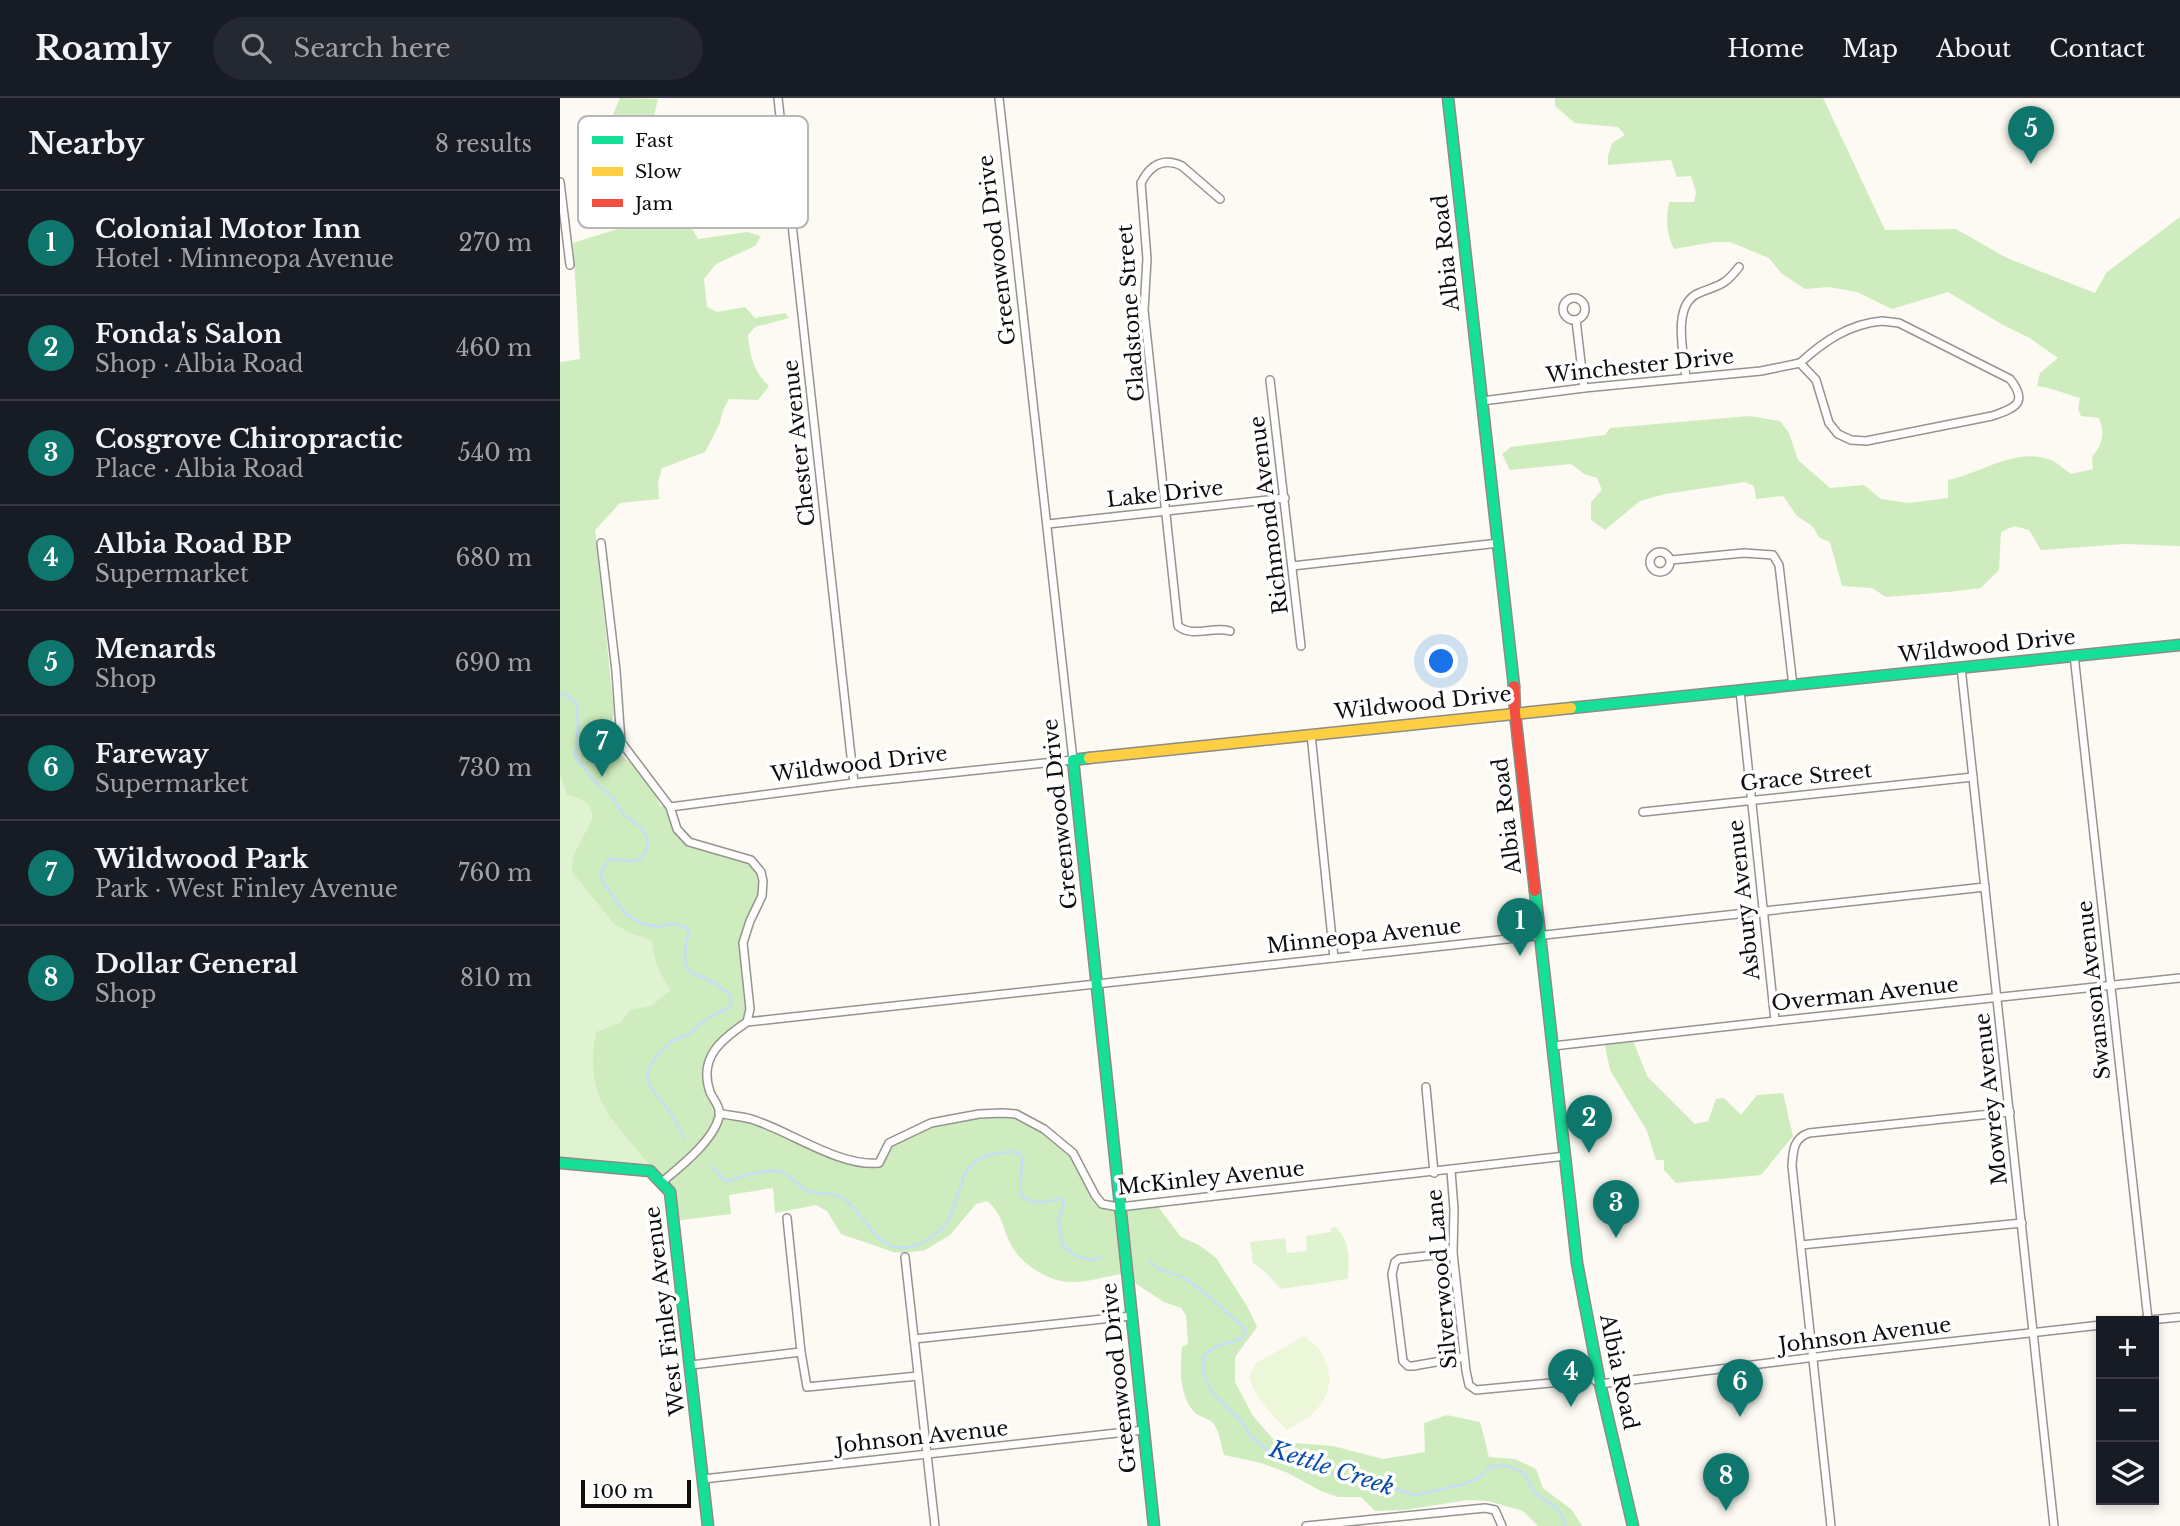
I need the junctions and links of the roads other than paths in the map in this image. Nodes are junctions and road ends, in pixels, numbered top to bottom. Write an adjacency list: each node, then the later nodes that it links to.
1 (778, 98): 4 (street, Chester Avenue)
2 (999, 98): 18 (street, Greenwood Drive)
3 (1448, 98): 15 (street, Albia Road)
4 (780, 116)
5 (560, 182): 8 (street)
6 (1220, 199): 17 (street, Gladstone Street)
7 (792, 228): 34 (street, Chester Avenue)
8 (570, 265)
9 (1739, 267): 12 (street)
10 (1576, 320): 14 (street)
11 (1800, 363): 11 (street); 12 (street, Winchester Drive)
12 (1686, 378): 14 (street, Winchester Drive)
13 (1270, 380): 16 (street, Richmond Avenue)
14 (1584, 388): 15 (street, Winchester Drive)
15 (1482, 401): 20 (street, Albia Road)
16 (1285, 498): 17 (street, Lake Drive); 22 (street, Richmond Avenue)
17 (1165, 511): 18 (street, Lake Drive); 23 (street, Gladstone Street)
18 (1048, 524): 32 (street, Greenwood Drive)
19 (601, 543): 36 (street)
20 (1499, 543): 22 (street); 30 (street, Albia Road)
21 (1671, 560): 28 (street)
22 (1292, 566): 25 (street, Richmond Avenue)
23 (1230, 631)
24 (2180, 645): 26 (street, Wildwood Drive)
25 (1301, 646)
26 (2074, 655): 27 (street, Wildwood Drive); 44 (street, Swanson Avenue)
27 (1962, 667): 28 (street, Wildwood Drive); 33 (street, Mowrey Avenue)
28 (1793, 687): 29 (street, Wildwood Drive)
29 (1740, 691): 30 (street, Wildwood Drive); 35 (street, Asbury Avenue)
30 (1515, 713): 31 (street, Wildwood Drive); 40 (street, Albia Road)
31 (1311, 734): 32 (street, Wildwood Drive); 41 (street)
32 (1073, 760): 34 (street, Wildwood Drive); 43 (street, Greenwood Drive)
33 (1973, 777): 35 (street, Grace Street); 38 (street, Mowrey Avenue)
34 (854, 783): 36 (street, Wildwood Drive)
35 (1751, 801): 37 (street, Grace Street); 39 (street, Asbury Avenue)
36 (670, 807): 47 (street)
37 (1643, 813)
38 (1985, 887): 39 (street, Minneopa Avenue); 45 (street, Mowrey Avenue)
39 (1762, 911): 40 (street, Minneopa Avenue); 46 (street, Asbury Avenue)
40 (1540, 934): 41 (street, Minneopa Avenue); 48 (street, Albia Road)
41 (1334, 958): 43 (street, Minneopa Avenue)
42 (2180, 978): 44 (street, Overman Avenue)
43 (1097, 983): 47 (street, Minneopa Avenue); 57 (street, Greenwood Drive)
44 (2111, 986): 45 (street, Overman Avenue); 64 (street, Swanson Avenue)
45 (1997, 997): 46 (street, Overman Avenue); 50 (street, Mowrey Avenue)
46 (1775, 1021): 48 (street, Overman Avenue)
47 (747, 1022): 51 (street)
48 (1553, 1046): 52 (street, Albia Road)
49 (1426, 1087): 55 (street)
50 (2010, 1112): 59 (street, Mowrey Avenue); 60 (street)
51 (719, 1114): 56 (street, West Finley Avenue); 57 (street, McKinley Avenue)
52 (1566, 1156): 54 (street, McKinley Avenue); 75 (street, Albia Road)
53 (560, 1163): 56 (street)
54 (1451, 1171): 55 (street, McKinley Avenue); 61 (street, Silverwood Lane)
55 (1434, 1172): 57 (street, McKinley Avenue)
56 (662, 1182): 73 (street, West Finley Avenue)
57 (1119, 1207): 63 (street, Greenwood Drive)
58 (787, 1217): 70 (street)
59 (2022, 1223): 60 (street); 68 (street, Mowrey Avenue)
60 (1801, 1245): 72 (street)
61 (1453, 1253): 71 (street, Silverwood Lane); 71 (street)
62 (905, 1257): 69 (street)
63 (1131, 1316): 69 (street); 77 (street, Greenwood Drive)
64 (2148, 1316)
65 (2180, 1317): 66 (street)
66 (2159, 1319)
67 (2096, 1326): 68 (street, Johnson Avenue)
68 (2034, 1333): 72 (street, Johnson Avenue); 89 (street, Mowrey Avenue)
69 (914, 1339): 74 (street)
70 (801, 1352): 73 (street); 74 (street)
71 (1464, 1357): 76 (street, Silverwood Lane)
72 (1812, 1359): 75 (street, Johnson Avenue); 88 (street)
73 (691, 1365): 79 (street, West Finley Avenue)
74 (918, 1376): 78 (street)
75 (1600, 1384): 76 (street, Johnson Avenue); 87 (street, Albia Road)
76 (1469, 1385)
77 (1144, 1430): 78 (street, Johnson Avenue); 83 (street, Greenwood Drive)
78 (927, 1454): 79 (street, Johnson Avenue); 82 (street)
79 (703, 1479): 81 (street, West Finley Avenue)
80 (1401, 1516): 84 (street); 85 (street); 86 (street)
81 (708, 1526)
82 (935, 1526)
83 (1154, 1526)
84 (1306, 1526)
85 (1402, 1526)
86 (1502, 1526)
87 (1633, 1526)
88 (1831, 1526)
89 (2054, 1526)

